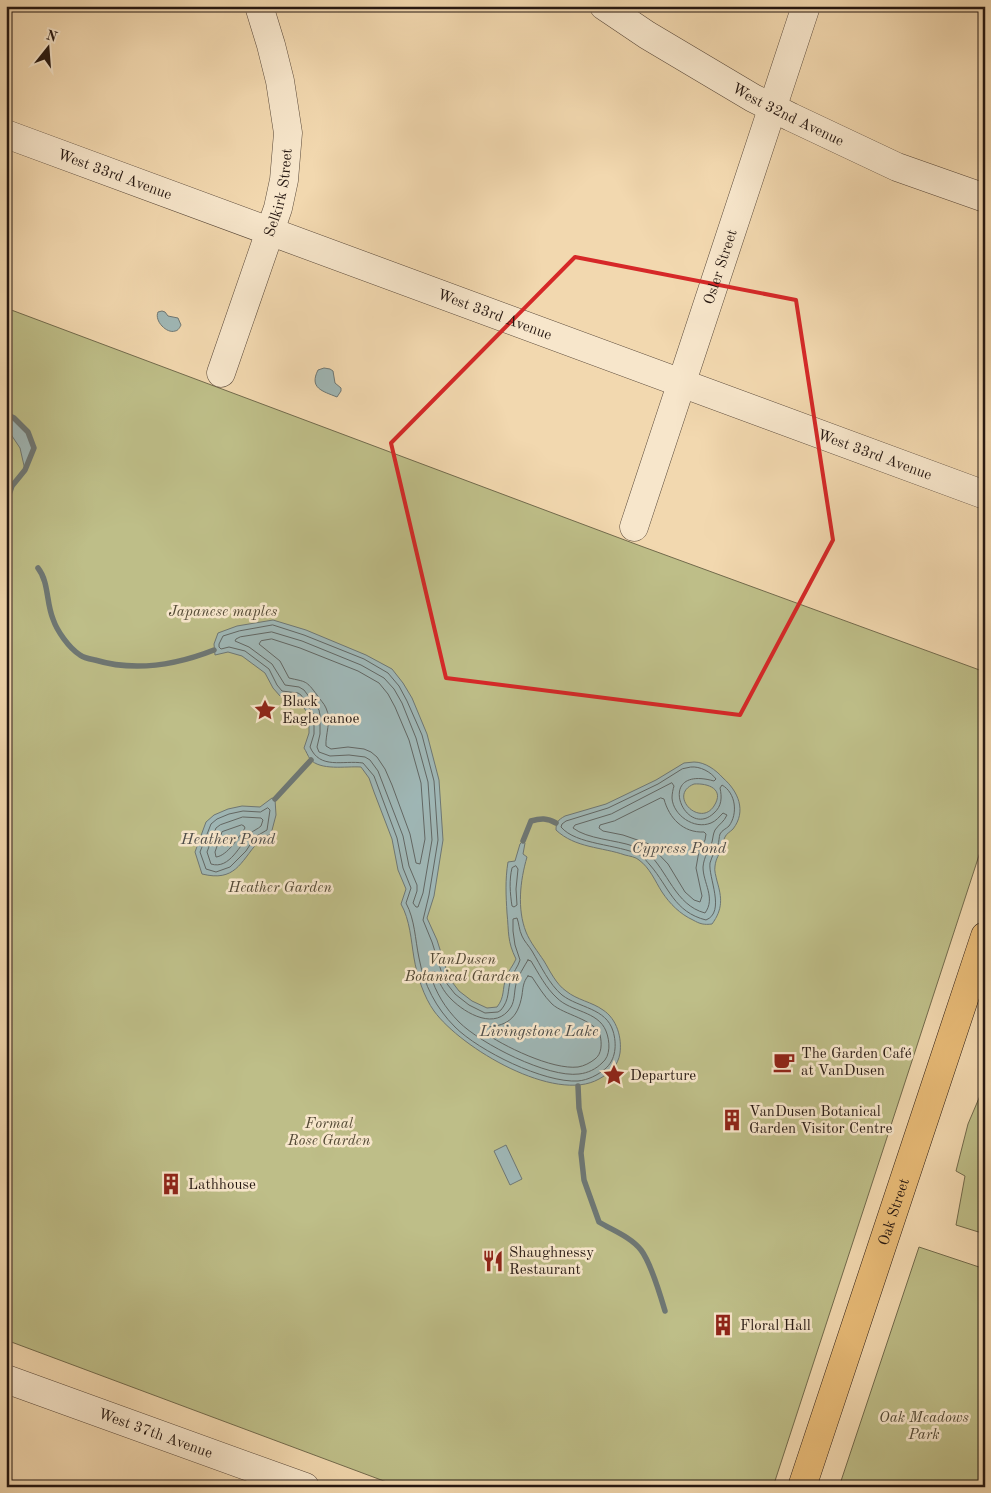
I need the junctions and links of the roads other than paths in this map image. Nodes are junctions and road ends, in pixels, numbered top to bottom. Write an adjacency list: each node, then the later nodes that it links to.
1 (259, 6): 7 (street, Selkirk Street)
2 (604, 6): 4 (street, West 32nd Avenue)
3 (806, 6): 4 (street, Osler Street)
4 (773, 108): 6 (street, West 32nd Avenue); 9 (street, Osler Street)
5 (6, 134): 7 (street, West 33rd Avenue)
6 (985, 198)
7 (270, 231): 8 (street, Selkirk Street); 9 (street, West 33rd Avenue)
8 (220, 373)
9 (681, 383): 10 (street, West 33rd Avenue); 11 (street, Osler Street)
10 (985, 495)
11 (634, 527)
12 (985, 936): 15 (main road, Oak Street)
13 (6, 1379): 14 (street, West 37th Avenue)
14 (305, 1487)
15 (802, 1487)

